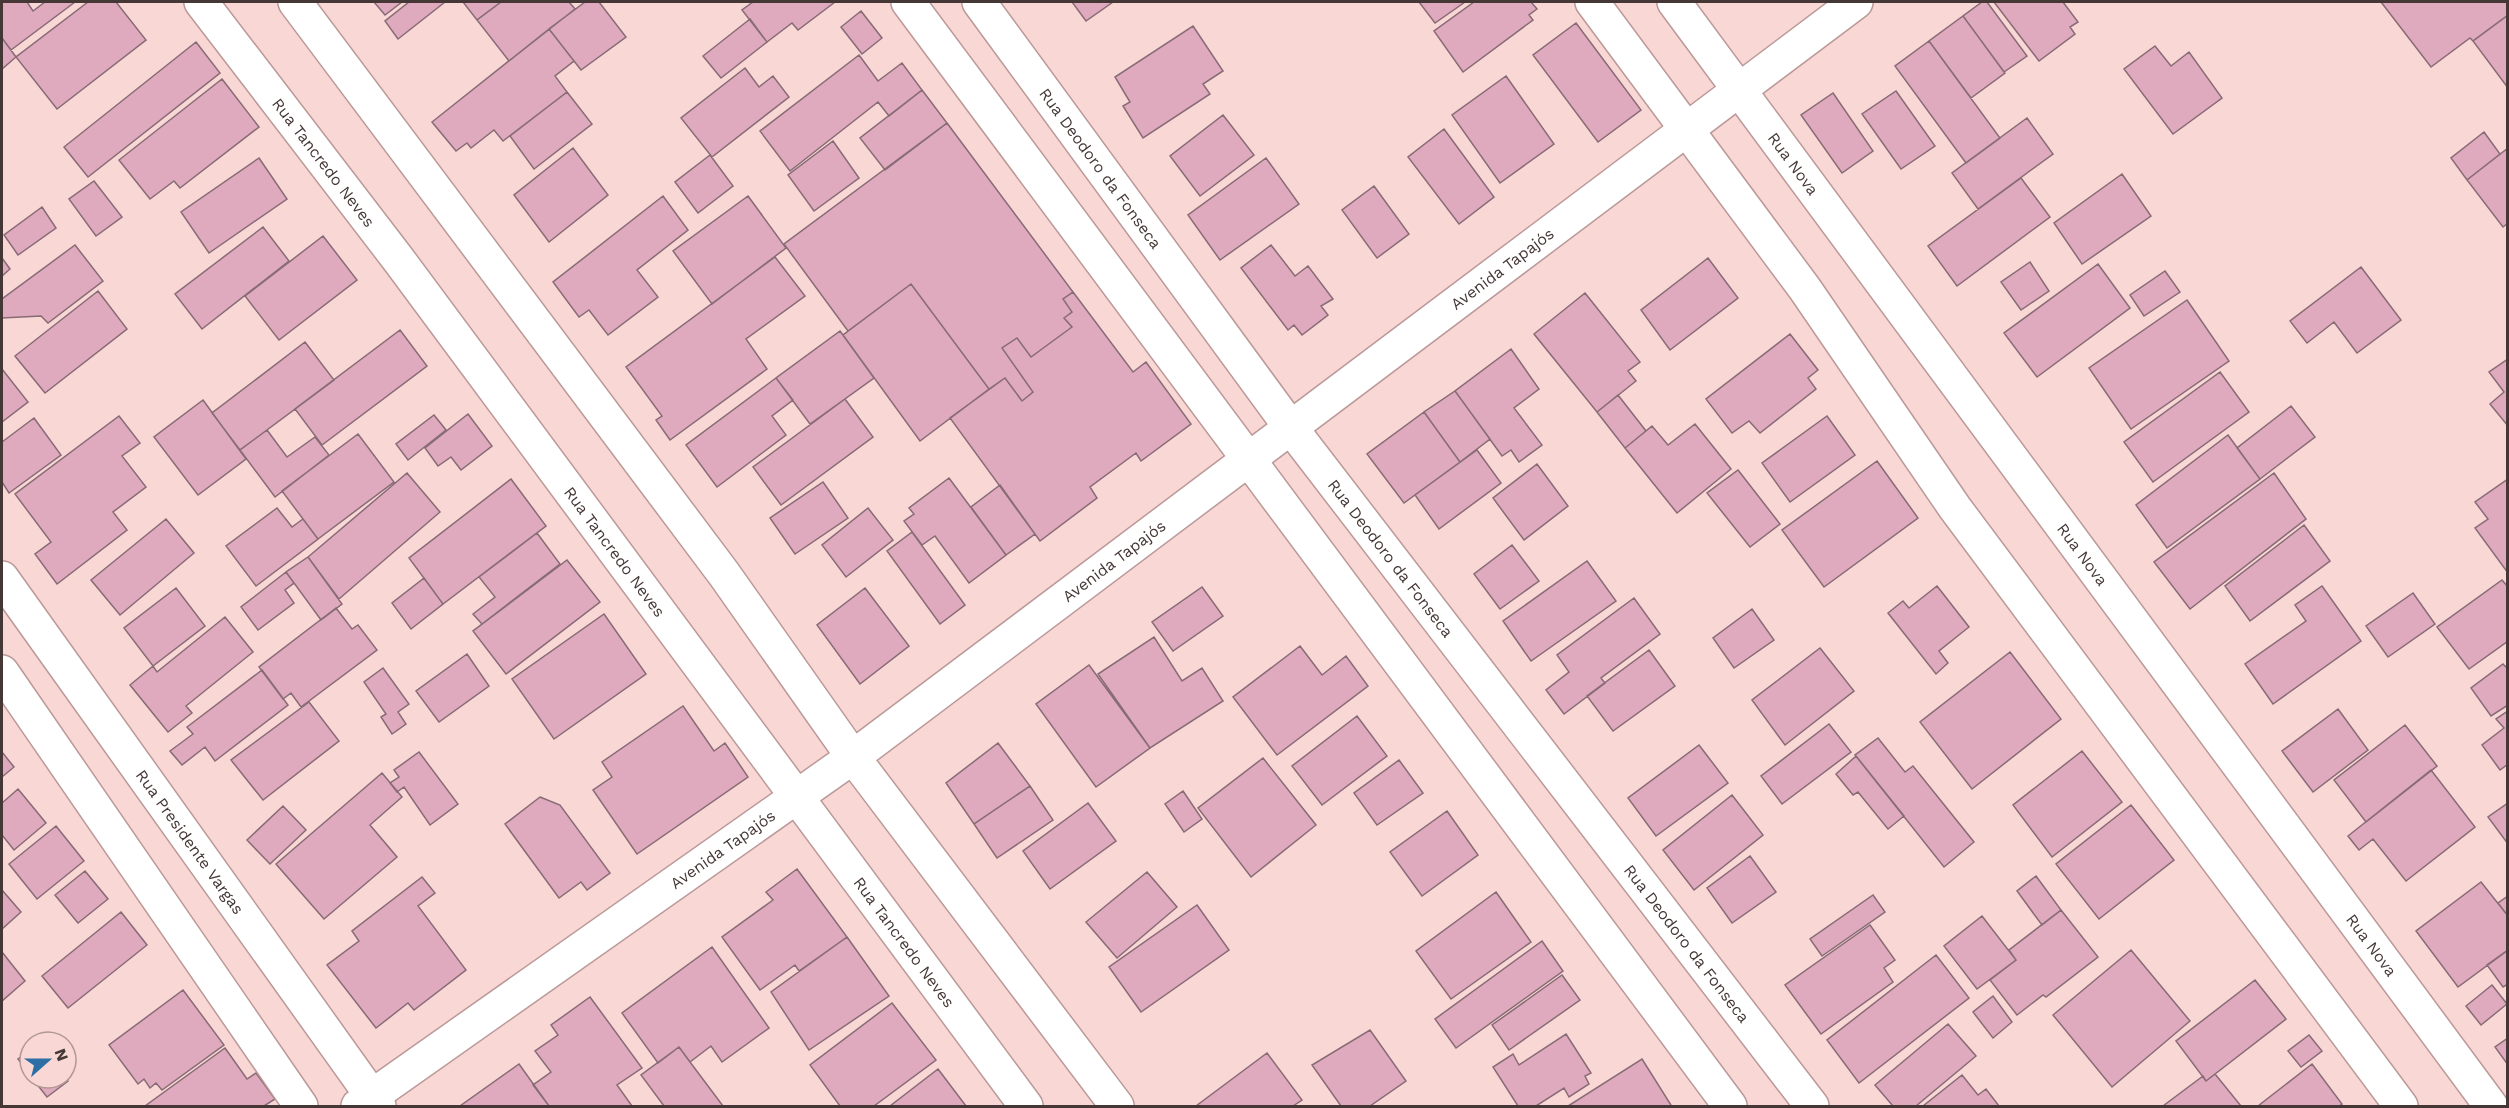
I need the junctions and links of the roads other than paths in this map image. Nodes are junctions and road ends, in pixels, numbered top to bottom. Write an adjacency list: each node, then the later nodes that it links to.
1 (201, 2): 15 (street, Rua Tancredo Neves)
2 (295, 2): 14 (street)
3 (908, 2): 11 (street)
4 (979, 2): 10 (street, Rua Deodoro da Fonseca)
5 (1592, 2): 9 (street)
6 (1674, 2): 8 (street, Rua Nova)
7 (1856, 2): 8 (street, Avenida Tapajós)
8 (1738, 88): 9 (street, Avenida Tapajós); 23 (street, Rua Nova)
9 (1686, 128): 10 (street, Avenida Tapajós); 22 (street)
10 (1291, 428): 11 (street, Avenida Tapajós); 21 (street, Rua Deodoro da Fonseca)
11 (1249, 460): 14 (street, Avenida Tapajós); 20 (street)
12 (2, 578): 16 (street, Rua Presidente Vargas)
13 (2, 672): 17 (street)
14 (853, 757): 15 (street, Avenida Tapajós); 19 (street)
15 (797, 797): 16 (street, Avenida Tapajós); 18 (street, Rua Tancredo Neves)
16 (370, 1103)
17 (301, 1107)
18 (1026, 1107)
19 (1117, 1107)
20 (1730, 1107)
21 (1812, 1107)
22 (2401, 1107)
23 (2491, 1107)

